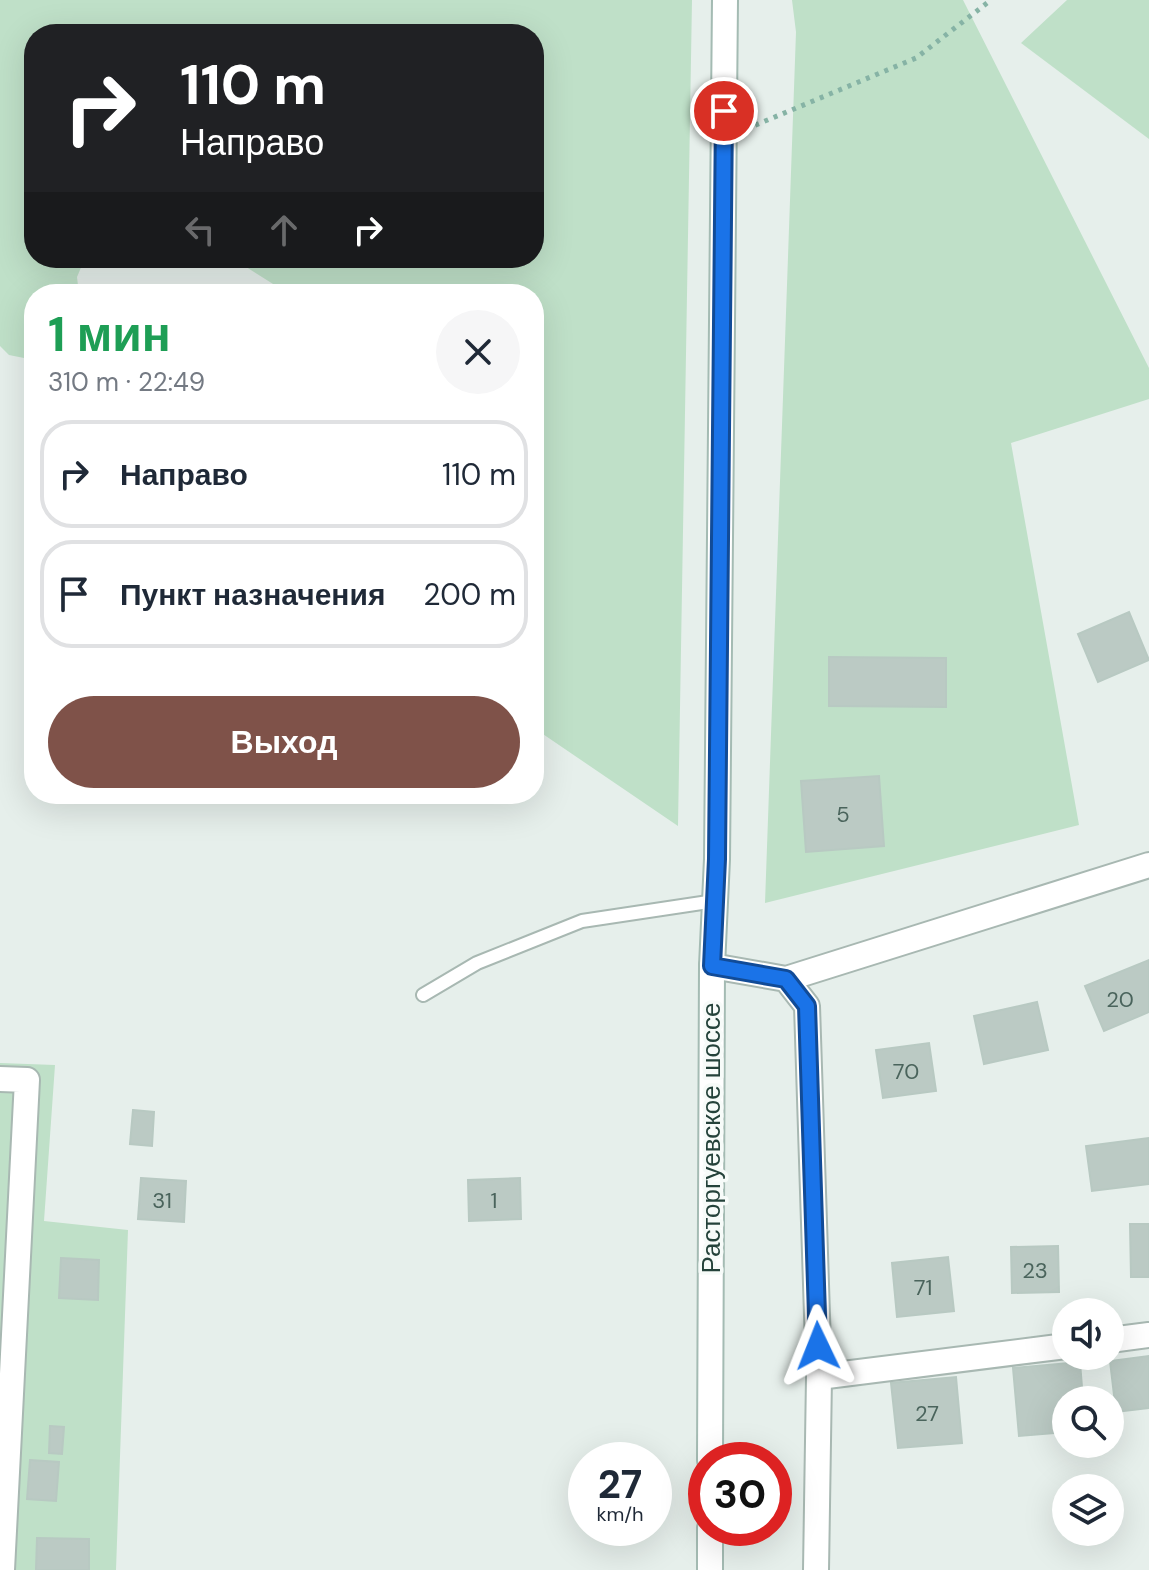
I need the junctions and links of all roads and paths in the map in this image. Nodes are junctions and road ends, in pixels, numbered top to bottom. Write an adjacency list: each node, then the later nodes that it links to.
1 (725, 0): 3 (street, Расторгуевское шоссе)
2 (991, 0): 3 (path)
3 (723, 139): 5 (street, Расторгуевское шоссе)
4 (1149, 865): 7 (street)
5 (715, 901): 6 (street, Расторгуевское шоссе); 8 (lane)
6 (712, 966): 7 (street); 14 (street, Расторгуевское шоссе)
7 (786, 979): 13 (street)
8 (423, 995)
9 (0, 1079): 16 (street)
10 (1149, 1335): 11 (street)
11 (1124, 1338)
12 (1052, 1348): 13 (street)
13 (819, 1377): 18 (street)
14 (710, 1442)
15 (710, 1546): 17 (street)
16 (2, 1570)
17 (710, 1570)
18 (816, 1570)

